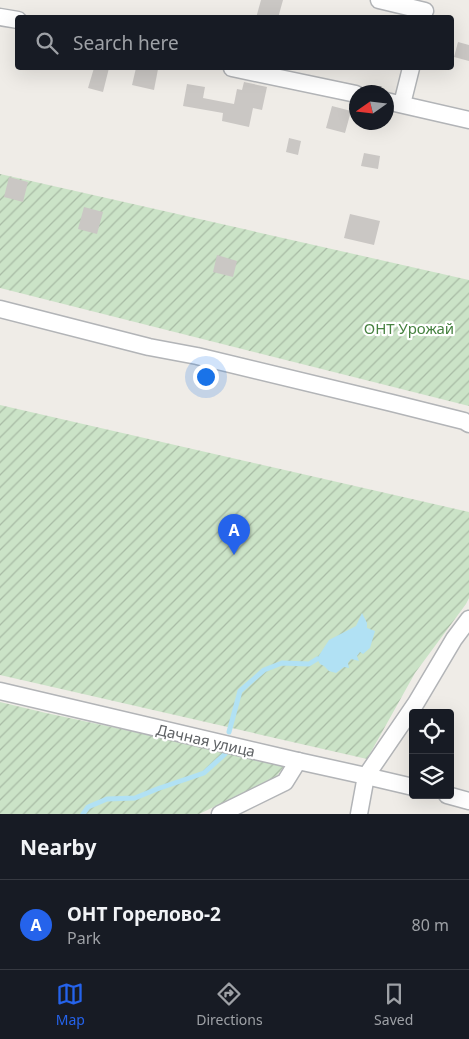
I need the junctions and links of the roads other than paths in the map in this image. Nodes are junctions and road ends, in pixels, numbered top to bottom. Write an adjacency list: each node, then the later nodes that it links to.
1 (379, 0): 2 (street)
2 (425, 9)
3 (0, 16): 4 (street)
4 (15, 19)
5 (242, 70): 7 (street)
6 (410, 70): 8 (street)
7 (349, 93)
8 (394, 103): 9 (street)
9 (469, 120)
10 (0, 309): 11 (street)
11 (469, 424)
12 (469, 619): 15 (street)
13 (0, 691): 14 (street, Дачная улица)
14 (298, 761): 15 (street, Дачная улица); 19 (street)
15 (366, 776): 16 (street, Дачная улица); 20 (street)
16 (409, 786)
17 (454, 797): 18 (street)
18 (469, 800)
19 (220, 814)
20 (359, 814)

